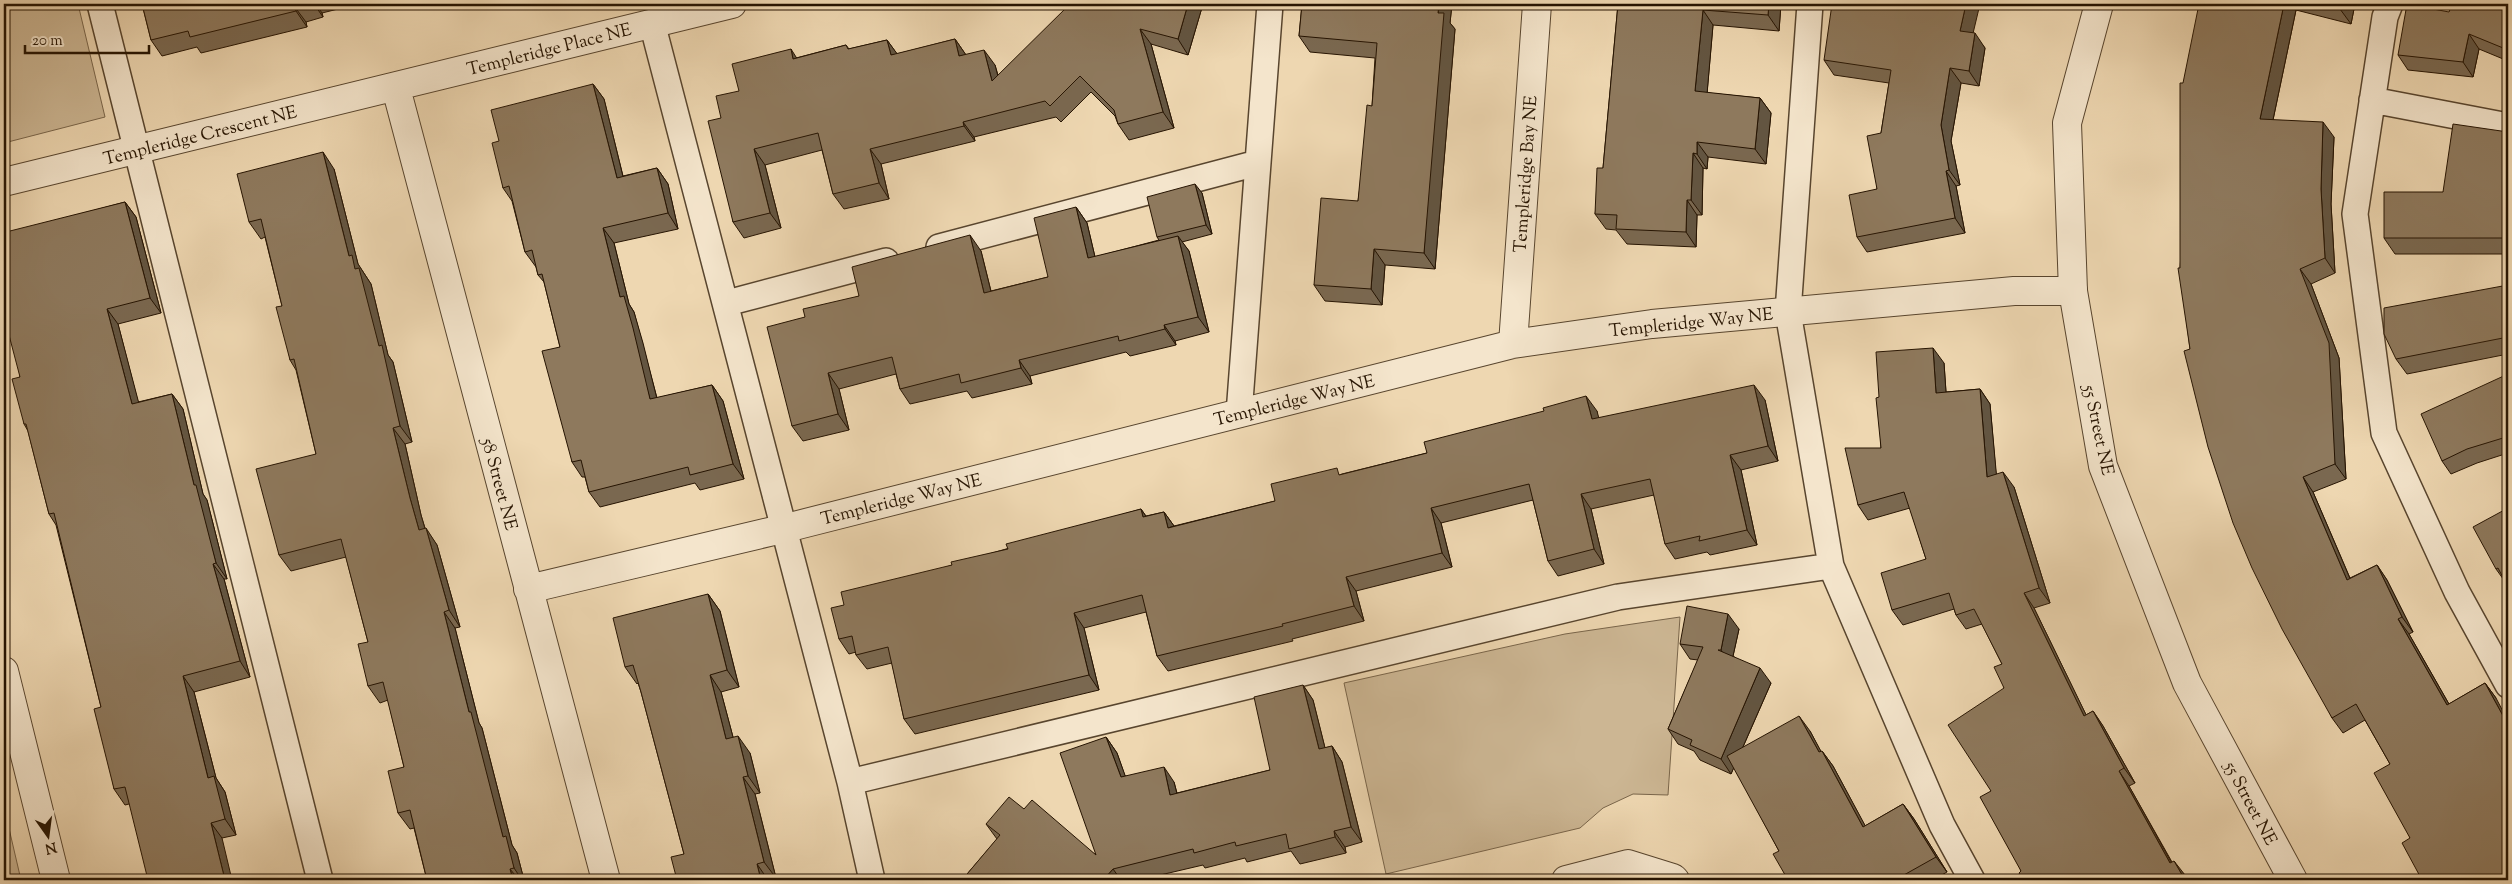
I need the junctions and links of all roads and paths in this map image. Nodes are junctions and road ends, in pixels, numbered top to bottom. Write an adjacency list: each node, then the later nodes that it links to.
1 (100, 4): 12 (lane)
2 (732, 4): 8 (street, Templeridge Place NE)
3 (1270, 4): 13 (lane)
4 (1536, 4): 18 (street, Templeridge Bay NE)
5 (1810, 4): 17 (lane)
6 (2099, 4): 15 (street, 55 Street NE)
7 (2390, 4): 10 (lane)
8 (652, 23): 9 (street, Templeridge Place NE); 16 (lane)
9 (396, 88): 12 (street, Templeridge Crescent NE); 22 (street, 58 Street NE)
10 (2372, 100): 11 (lane); 24 (lane)
11 (2508, 126)
12 (136, 150): 14 (street, Templeridge Crescent NE); 27 (lane)
13 (1257, 163): 16 (lane); 19 (lane)
14 (4, 182)
15 (2073, 291): 17 (street, Templeridge Way NE); 33 (street, 55 Street NE)
16 (727, 303): 20 (lane)
17 (1788, 312): 18 (street, Templeridge Way NE); 21 (lane)
18 (1513, 344): 19 (street, Templeridge Way NE)
19 (1239, 414): 20 (street, Templeridge Way NE)
20 (782, 529): 22 (street, Templeridge Way NE); 25 (lane)
21 (1831, 566): 25 (lane); 32 (lane)
22 (528, 588): 28 (street, 58 Street NE)
23 (4, 671): 26 (street)
24 (2508, 685)
25 (850, 782): 29 (lane)
26 (56, 880)
27 (320, 880)
28 (606, 880)
29 (872, 880)
30 (1566, 880): 31 (street)
31 (1675, 880)
32 (1972, 880)
33 (2293, 880)

